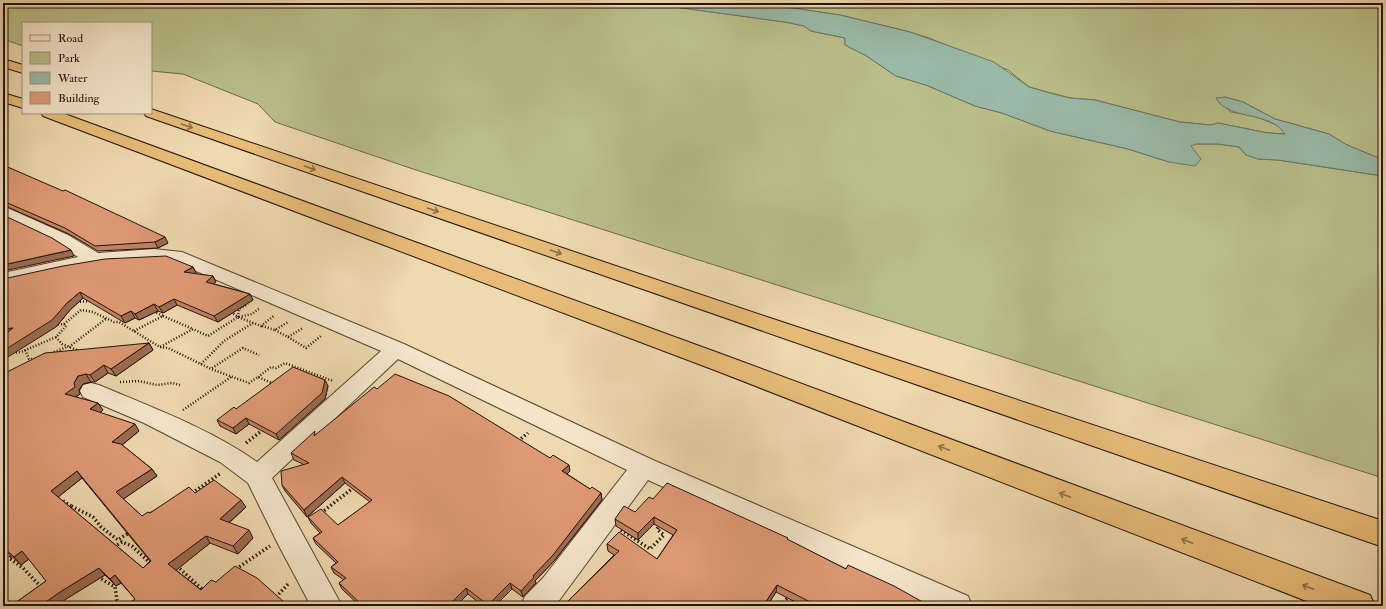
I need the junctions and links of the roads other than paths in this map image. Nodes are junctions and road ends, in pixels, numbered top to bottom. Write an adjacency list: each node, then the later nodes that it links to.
1 (3, 63): 2 (highway)
2 (22, 70)
3 (3, 96): 4 (highway)
4 (22, 104)
5 (51, 114): 18 (highway, one-way to 5)
6 (152, 114): 14 (highway, one-way to 14)
7 (8, 218): 8 (street)
8 (92, 258): 9 (street); 10 (street)
9 (3, 279)
10 (396, 349): 12 (street); 13 (street)
11 (91, 391): 13 (street)
12 (644, 467): 16 (street); 17 (street)
13 (258, 476): 15 (street)
14 (1383, 534)
15 (327, 606)
16 (536, 606)
17 (957, 606)
18 (1358, 606)

